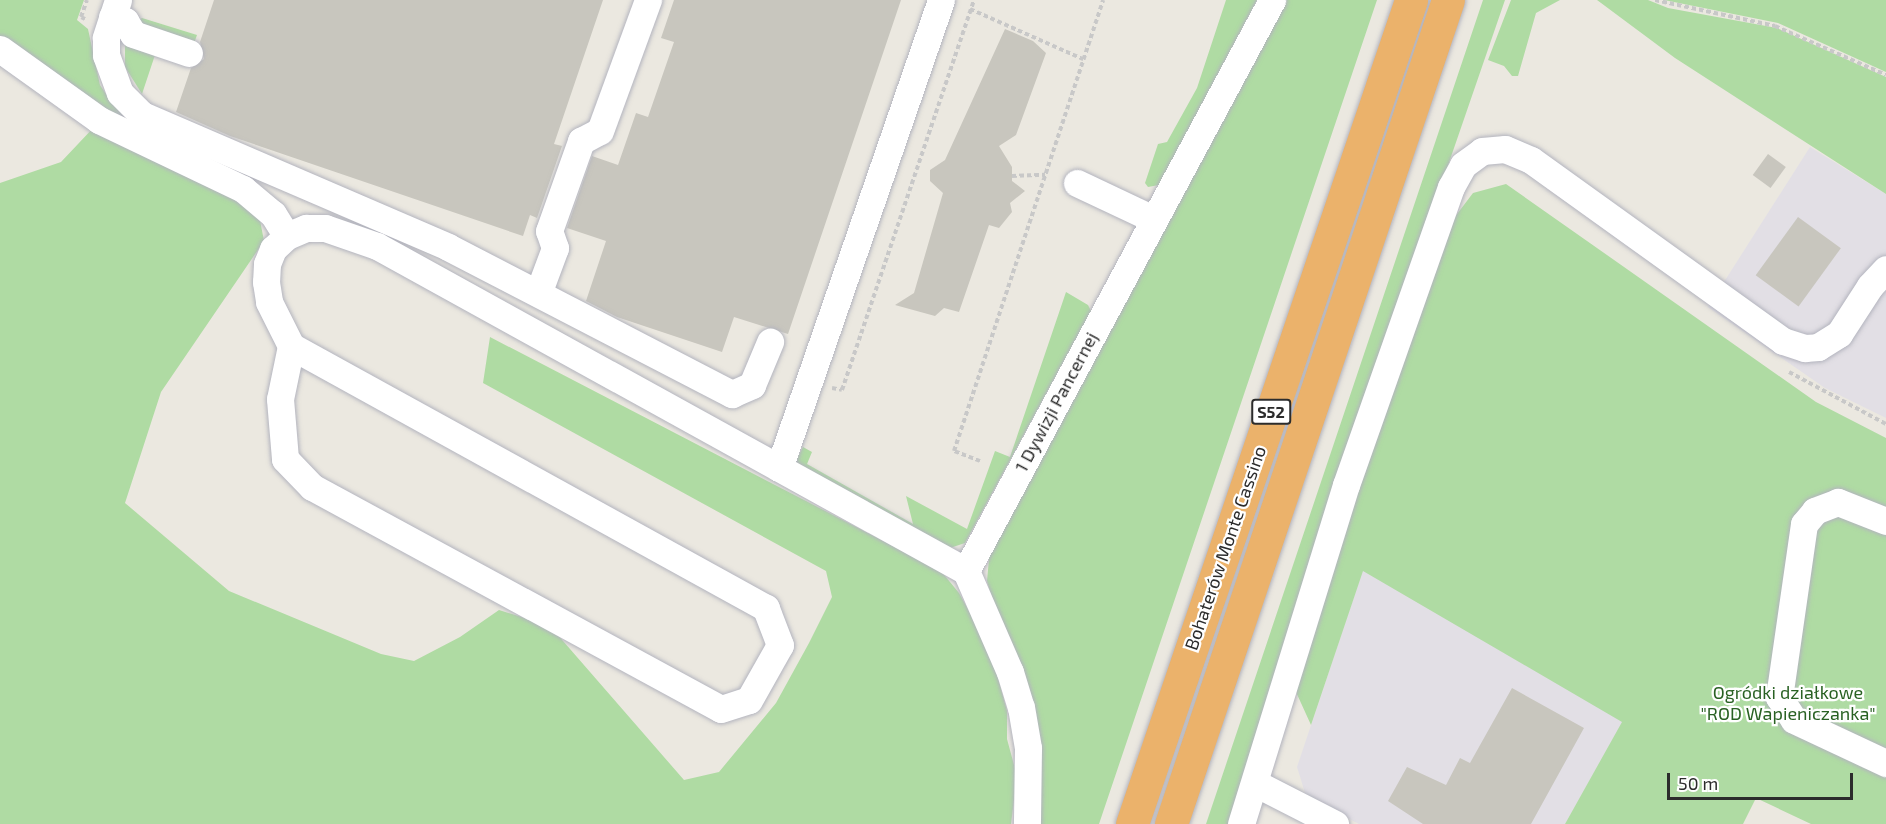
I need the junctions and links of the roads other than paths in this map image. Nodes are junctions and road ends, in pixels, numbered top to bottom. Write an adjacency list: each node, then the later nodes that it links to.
1 (648, 0): 13 (street)
2 (941, 0): 16 (street)
3 (1272, 0): 10 (street, 1 Dywizji Pancernej)
4 (1411, 0): 22 (highway, Bohaterów Monte Cassino / S52)
5 (1448, 0): 23 (highway, Bohaterów Monte Cassino / S52)
6 (115, 9): 8 (street); 13 (street)
7 (0, 49): 11 (street)
8 (189, 53)
9 (1077, 183): 10 (street)
10 (1153, 219): 18 (street, 1 Dywizji Pancernej)
11 (287, 236): 15 (street); 16 (street)
12 (1886, 269): 20 (street)
13 (538, 291): 14 (street)
14 (770, 342)
15 (291, 346): 15 (street)
16 (779, 468): 18 (street)
17 (1886, 521): 19 (street)
18 (966, 571): 21 (street)
19 (1886, 763)
20 (1255, 783): 24 (street); 25 (street)
21 (1027, 824)
22 (1132, 824)
23 (1171, 824)
24 (1241, 824)
25 (1335, 824)

